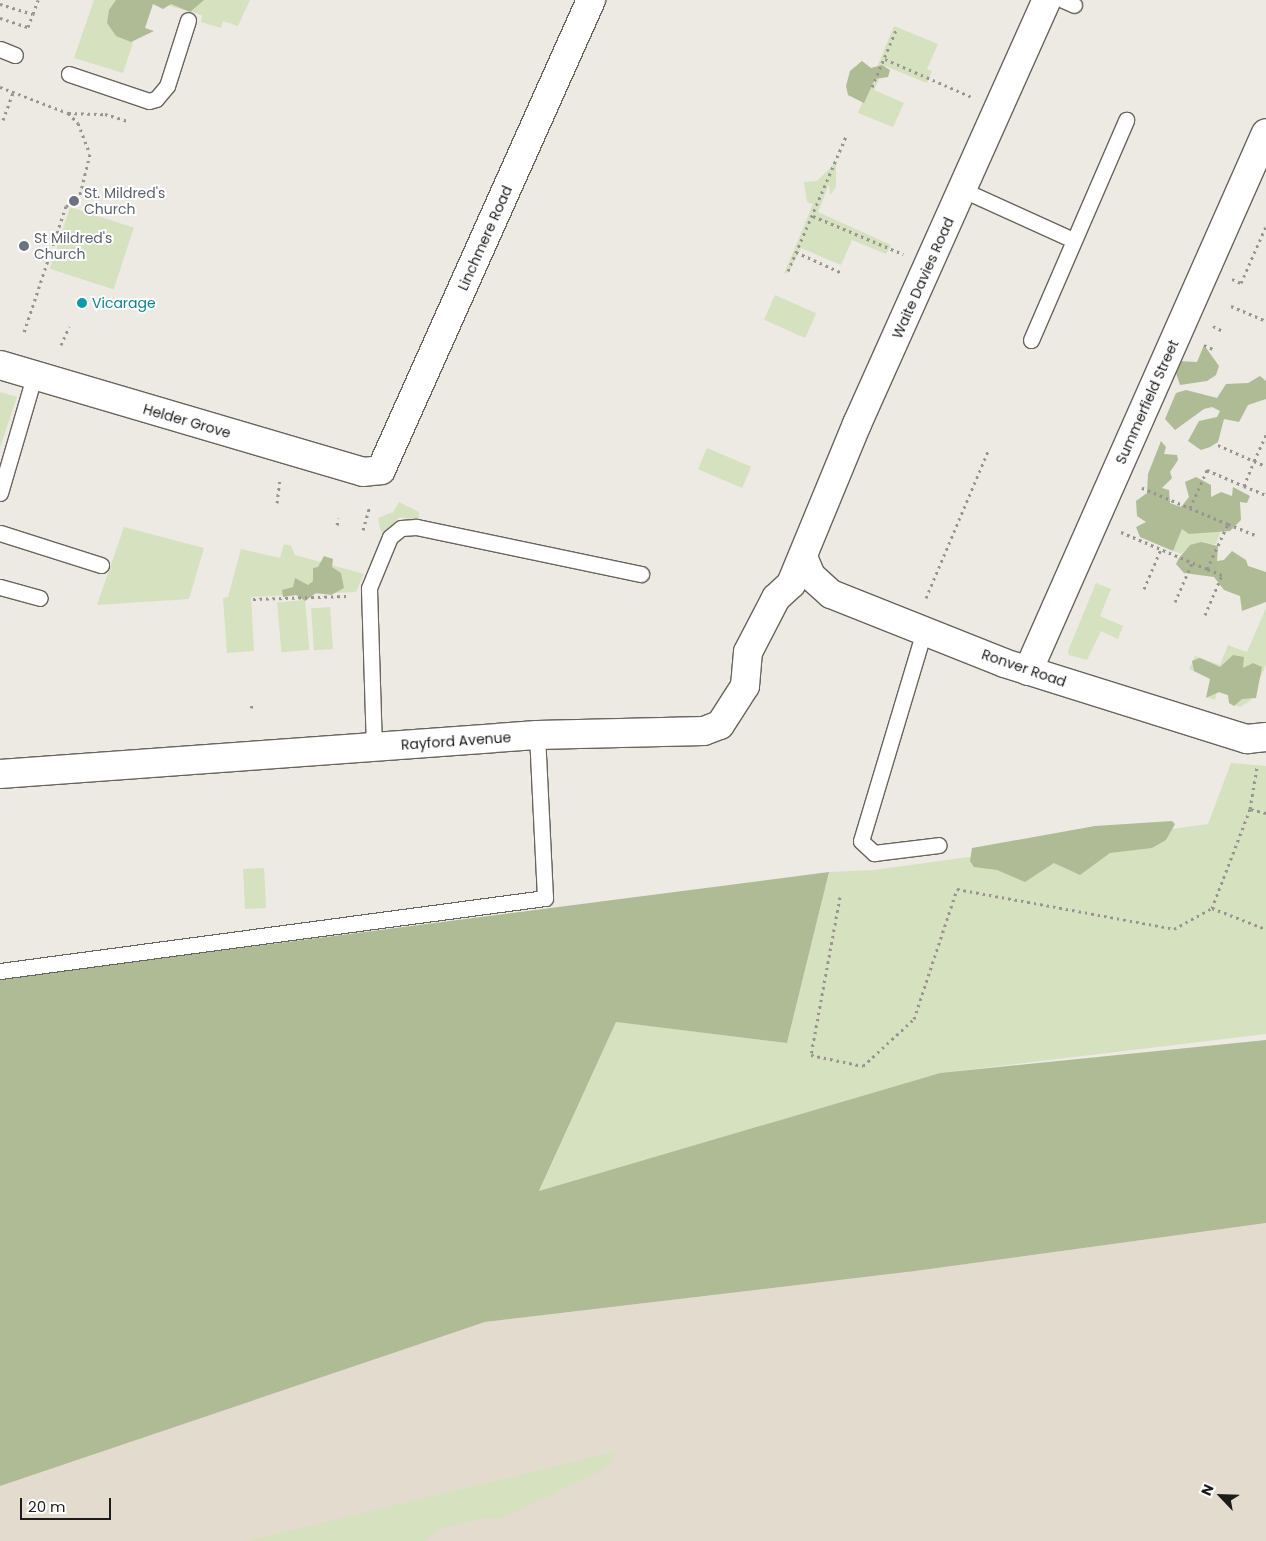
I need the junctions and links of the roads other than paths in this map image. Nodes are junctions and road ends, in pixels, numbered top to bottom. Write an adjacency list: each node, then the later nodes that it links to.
1 (592, 0): 14 (street, Linchmere Road)
2 (1047, 0): 9 (street, Waite Davies Road)
3 (188, 20): 6 (lane)
4 (0, 49): 5 (lane)
5 (15, 54)
6 (69, 74)
7 (1126, 120): 10 (lane)
8 (1266, 133): 23 (street, Summerfield Street)
9 (963, 190): 10 (lane); 17 (street, Waite Davies Road)
10 (1073, 240): 11 (lane)
11 (1031, 340)
12 (0, 365): 13 (street, Helder Grove)
13 (34, 378): 14 (street, Helder Grove); 15 (lane)
14 (376, 473)
15 (0, 493)
16 (0, 533): 18 (lane)
17 (803, 557): 22 (street, Ronver Road); 24 (street, Rayford Avenue)
18 (101, 565)
19 (640, 574): 26 (lane)
20 (0, 587): 21 (lane)
21 (40, 598)
22 (924, 631): 23 (street, Ronver Road); 28 (lane)
23 (1028, 671): 25 (street, Ronver Road)
24 (537, 735): 26 (street, Rayford Avenue); 29 (lane)
25 (1264, 738)
26 (374, 748): 27 (street, Rayford Avenue)
27 (0, 774)
28 (939, 845)
29 (0, 971)

